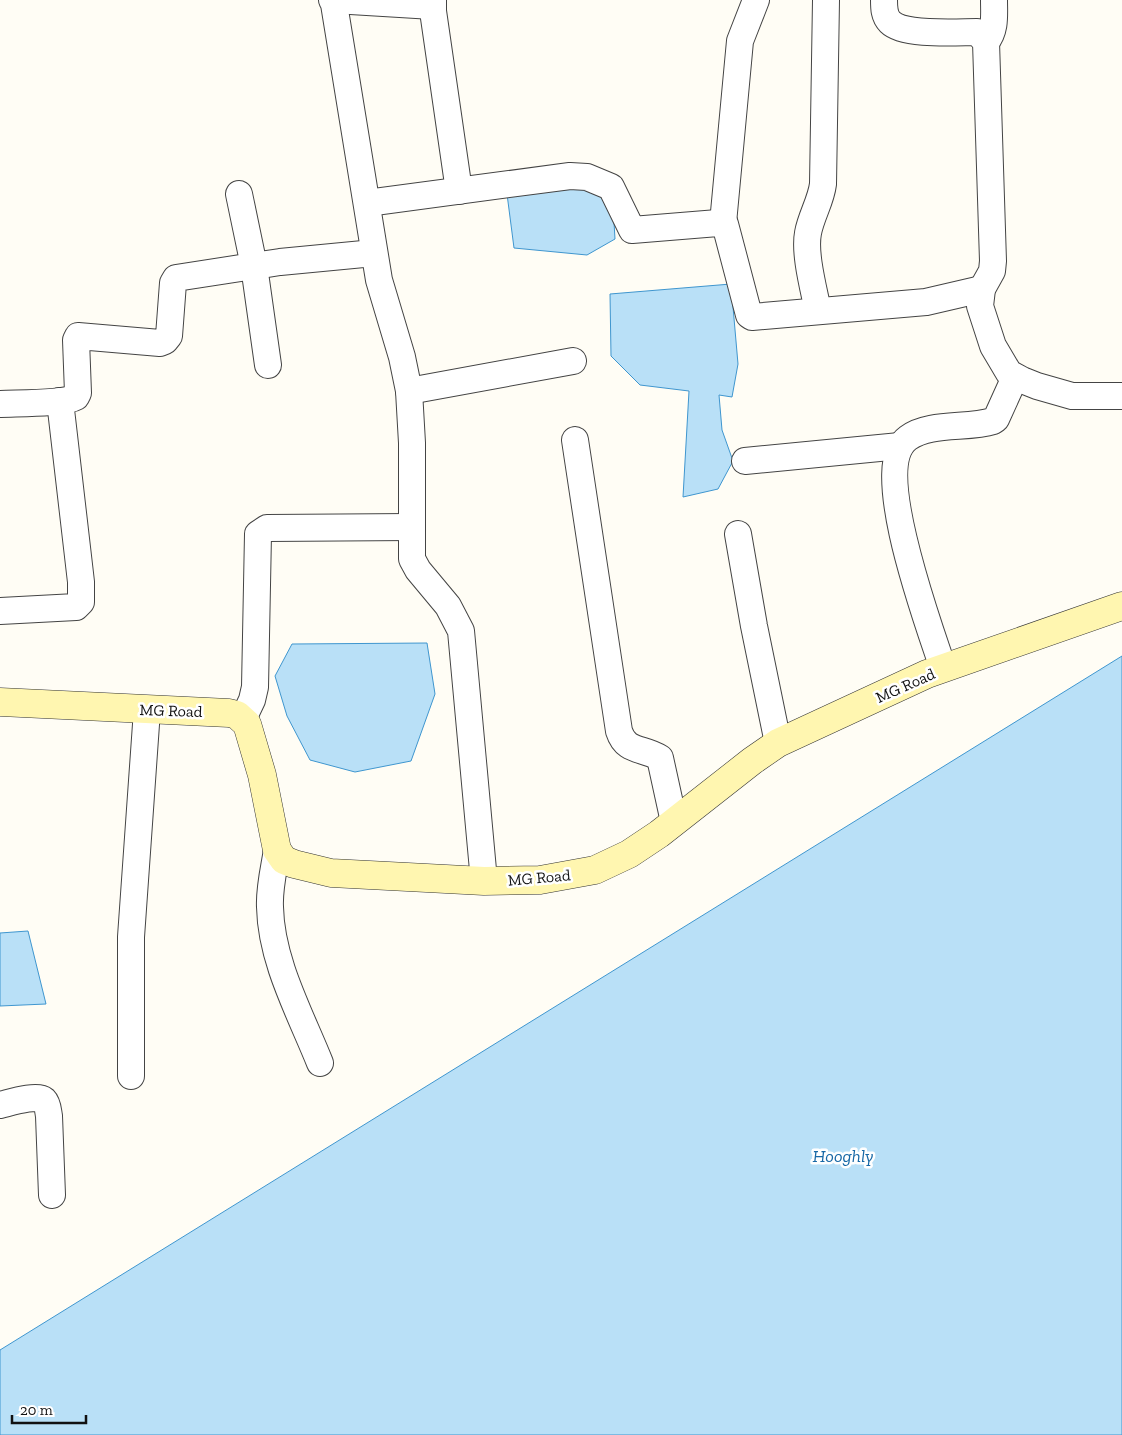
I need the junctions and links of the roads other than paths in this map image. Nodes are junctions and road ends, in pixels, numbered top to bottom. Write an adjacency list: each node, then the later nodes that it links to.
1 (333, 0): 6 (street); 10 (street)
2 (756, 0): 11 (street)
3 (826, 0): 15 (street)
4 (884, 0): 7 (street)
5 (994, 0): 7 (street)
6 (433, 3): 8 (street)
7 (986, 42): 14 (street)
8 (459, 191): 10 (street); 11 (street)
9 (239, 194): 13 (street)
10 (367, 203): 12 (street)
11 (723, 223): 15 (street)
12 (374, 253): 13 (street); 19 (street)
13 (254, 266): 17 (street); 22 (street)
14 (982, 289): 15 (street); 18 (street)
15 (818, 312)
16 (573, 361): 19 (street)
17 (268, 365)
18 (1015, 376): 20 (street); 24 (street)
19 (409, 390): 26 (street)
20 (1122, 396)
21 (1, 401): 22 (street)
22 (60, 401): 29 (street)
23 (575, 440): 35 (street)
24 (900, 446): 25 (street); 30 (street)
25 (745, 461)
26 (412, 527): 33 (street); 37 (street)
27 (738, 534): 34 (street)
28 (1122, 606): 30 (street, MG Road)
29 (0, 611)
30 (943, 668): 34 (street, MG Road)
31 (0, 702): 32 (street, MG Road)
32 (147, 710): 33 (street, MG Road); 39 (street)
33 (243, 719): 36 (street)
34 (778, 743): 35 (street, MG Road)
35 (674, 822): 37 (street, MG Road)
36 (278, 850): 37 (street, MG Road); 38 (street)
37 (484, 881)
38 (320, 1063)
39 (131, 1076)
40 (0, 1105): 41 (street)
41 (52, 1195)

